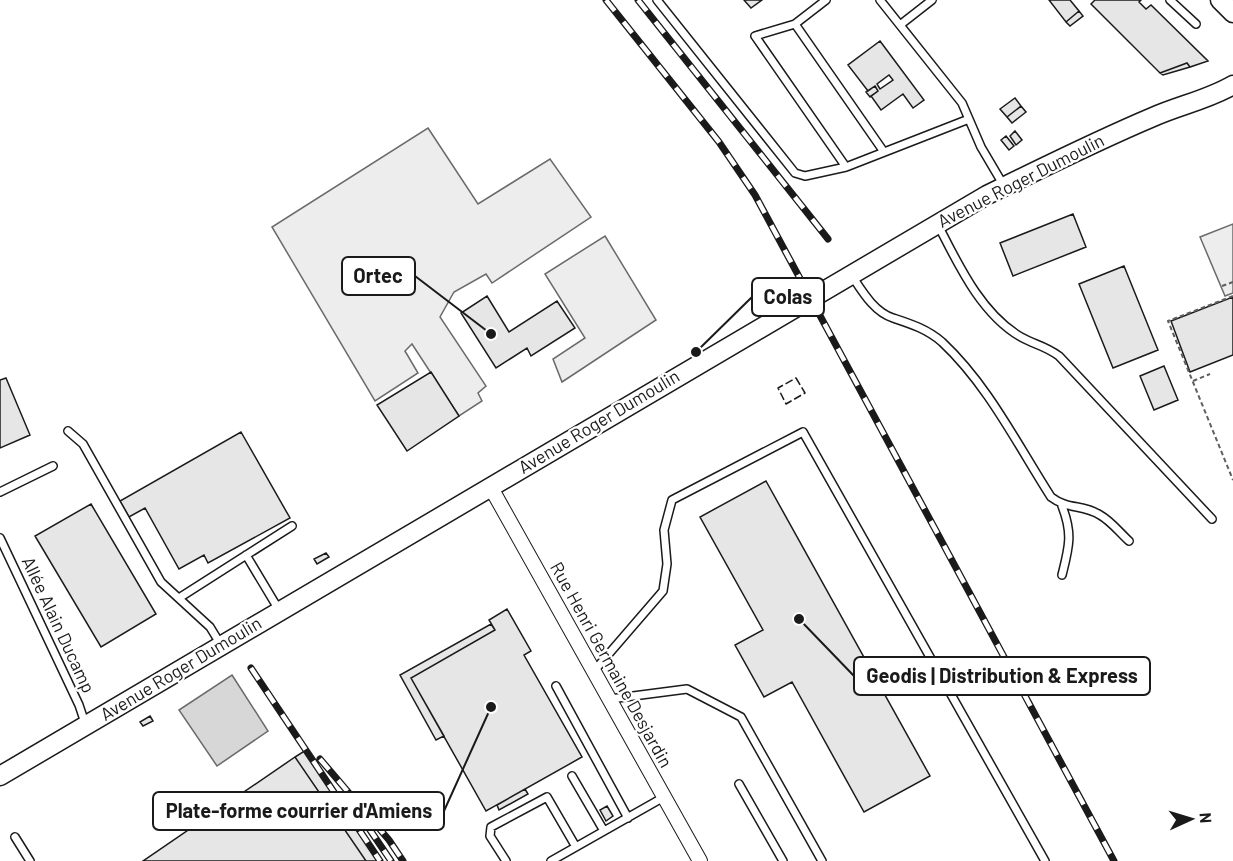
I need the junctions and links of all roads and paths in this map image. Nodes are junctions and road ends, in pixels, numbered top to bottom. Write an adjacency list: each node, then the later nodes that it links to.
1 (657, 0): 16 (lane)
2 (826, 0): 8 (lane)
3 (880, 0): 10 (lane)
4 (932, 0): 10 (lane)
5 (1170, 0): 9 (lane)
6 (1220, 0): 7 (main road)
7 (1233, 13)
8 (795, 24): 15 (lane); 16 (lane)
9 (1196, 24)
10 (900, 25): 14 (lane)
11 (1233, 85): 12 (main road)
12 (1212, 97): 13 (main road); 17 (main road, Avenue Roger Dumoulin)
13 (1233, 98)
14 (969, 119): 15 (lane); 17 (lane)
15 (884, 152): 16 (lane)
16 (846, 166)
17 (1004, 186): 18 (main road, Avenue Roger Dumoulin)
18 (937, 223): 19 (main road, Avenue Roger Dumoulin); 31 (lane)
19 (850, 274): 28 (main road, Avenue Roger Dumoulin); 30 (lane)
20 (1233, 282): 21 (path)
21 (1222, 286)
22 (1233, 296): 24 (path)
23 (1210, 374): 24 (path)
24 (1193, 381): 27 (path)
25 (68, 431): 37 (lane)
26 (53, 466): 29 (lane)
27 (1233, 480)
28 (490, 486): 38 (main road, Avenue Roger Dumoulin); 40 (street, Rue Henri Germaine Desjardin)
29 (0, 492)
30 (1062, 506): 34 (lane); 36 (lane)
31 (1212, 519)
32 (292, 526): 35 (lane)
33 (0, 538): 43 (lane, Allée Alain Ducamp)
34 (1129, 541)
35 (246, 555): 37 (lane); 38 (lane)
36 (1062, 575)
37 (178, 598): 39 (lane)
38 (279, 610): 39 (main road, Avenue Roger Dumoulin)
39 (220, 645): 43 (main road, Avenue Roger Dumoulin)
40 (594, 670): 42 (street, Rue Henri Germaine Desjardin); 58 (lane)
41 (556, 686): 48 (lane)
42 (610, 699): 47 (street, Rue Henri Germaine Desjardin); 57 (lane)
43 (86, 726): 44 (main road, Avenue Roger Dumoulin)
44 (0, 776)
45 (572, 776): 49 (lane)
46 (739, 784): 56 (lane)
47 (664, 797): 48 (lane); 55 (street, Rue Henri Germaine Desjardin)
48 (628, 818): 49 (lane)
49 (604, 831): 51 (lane)
50 (15, 837): 52 (lane)
51 (576, 847): 53 (lane); 54 (lane)
52 (30, 861)
53 (506, 861)
54 (550, 861)
55 (700, 861)
56 (783, 861)
57 (822, 861)
58 (1045, 861)

